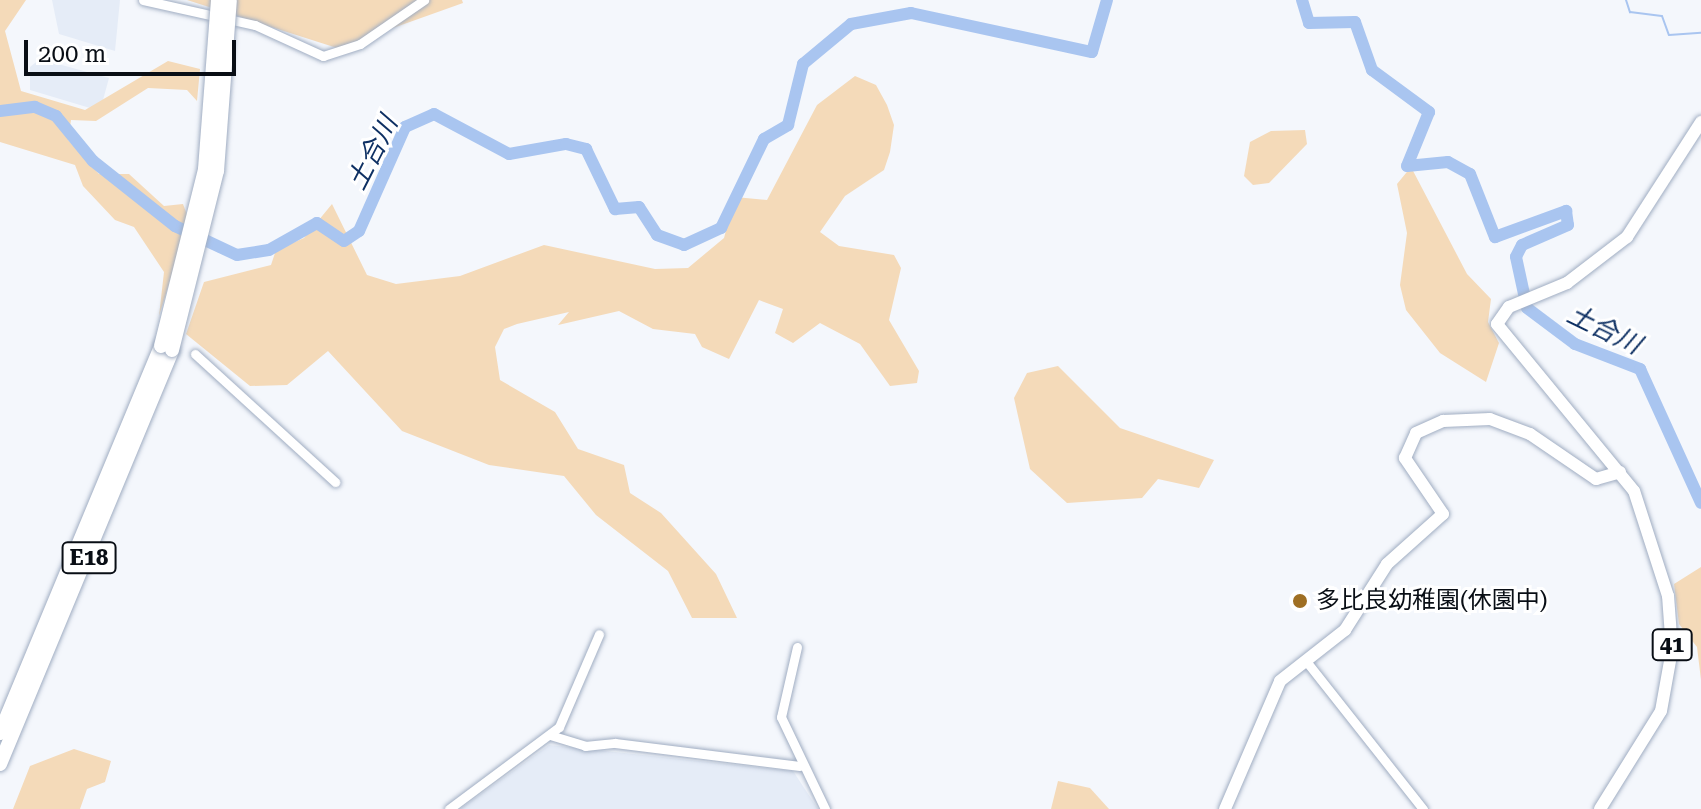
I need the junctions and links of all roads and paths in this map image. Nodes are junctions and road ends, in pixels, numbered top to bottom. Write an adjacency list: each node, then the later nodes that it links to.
1 (143, 0): 4 (street)
2 (218, 0): 6 (highway, E18, bridge)
3 (230, 0): 6 (highway, E18, bridge)
4 (424, 0)
5 (1701, 122): 8 (main road, 41)
6 (167, 348): 13 (highway, E18); 15 (highway, E18)
7 (195, 354): 9 (street)
8 (1620, 472): 12 (main road); 21 (main road, 41)
9 (335, 482)
10 (599, 634): 14 (street)
11 (797, 647): 16 (street)
12 (1306, 661): 19 (main road); 20 (street)
13 (0, 733)
14 (550, 735): 16 (street); 17 (street)
15 (0, 764)
16 (800, 766): 18 (street)
17 (449, 809)
18 (825, 809)
19 (1225, 809)
20 (1423, 809)
21 (1600, 809)

